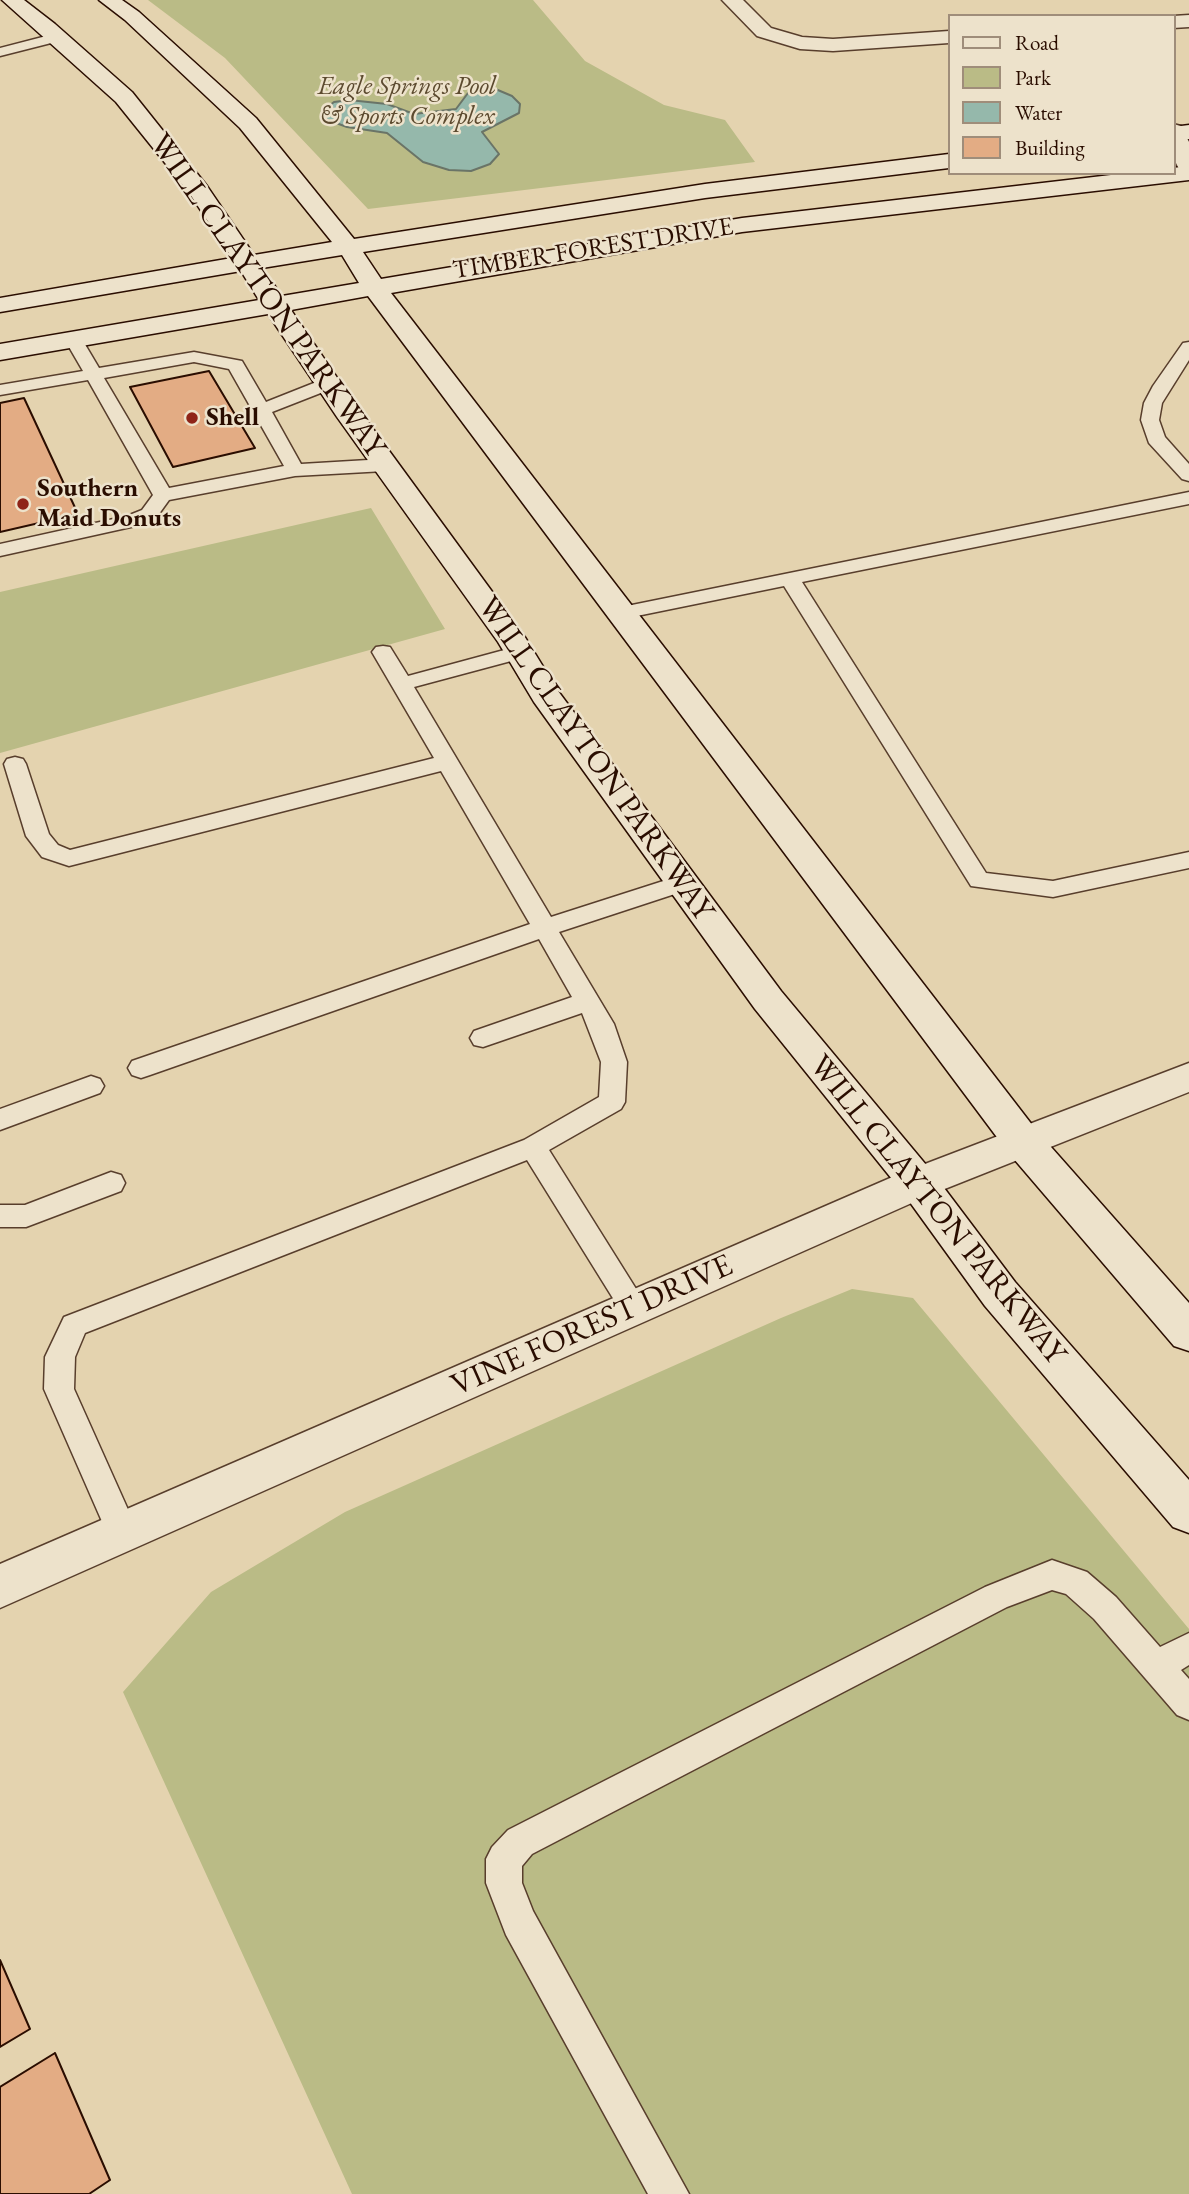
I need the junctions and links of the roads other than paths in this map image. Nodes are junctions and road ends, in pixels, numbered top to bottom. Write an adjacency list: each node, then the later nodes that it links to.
1 (12, 0): 4 (main road, WILL CLAYTON PARKWAY)
2 (109, 0): 11 (main road)
3 (732, 0): 5 (main road)
4 (58, 37): 6 (lane); 12 (main road, WILL CLAYTON PARKWAY)
5 (948, 37)
6 (0, 52)
7 (1178, 133): 9 (main road)
8 (948, 162): 11 (main road, TIMBER FOREST DRIVE)
9 (1189, 171)
10 (1156, 175): 13 (main road, TIMBER FOREST DRIVE)
11 (349, 248): 12 (main road, TIMBER FOREST DRIVE); 13 (main road)
12 (247, 263): 14 (main road, TIMBER FOREST DRIVE); 15 (main road, WILL CLAYTON PARKWAY)
13 (373, 286): 15 (main road, TIMBER FOREST DRIVE); 30 (main road)
14 (0, 306)
15 (276, 306): 16 (main road, TIMBER FOREST DRIVE); 20 (main road, WILL CLAYTON PARKWAY)
16 (74, 340): 18 (main road, TIMBER FOREST DRIVE); 19 (lane)
17 (1189, 347): 25 (lane)
18 (0, 352)
19 (94, 374): 21 (lane); 22 (lane); 26 (lane)
20 (330, 383): 22 (lane); 23 (main road, WILL CLAYTON PARKWAY)
21 (0, 390)
22 (262, 410): 24 (lane)
23 (385, 465): 24 (lane); 32 (main road, WILL CLAYTON PARKWAY)
24 (295, 470): 26 (lane)
25 (1189, 475)
26 (163, 495): 28 (lane)
27 (1189, 498): 29 (lane)
28 (0, 550)
29 (790, 579): 30 (lane); 36 (lane)
30 (621, 612): 45 (main road)
31 (383, 652): 33 (lane)
32 (519, 652): 33 (lane); 37 (main road, WILL CLAYTON PARKWAY)
33 (402, 684): 34 (lane)
34 (447, 762): 35 (lane); 38 (lane)
35 (15, 764)
36 (1189, 860)
37 (682, 883): 38 (lane); 48 (main road, WILL CLAYTON PARKWAY)
38 (545, 928): 39 (lane); 41 (lane)
39 (588, 1001): 40 (lane); 46 (lane)
40 (483, 1038)
41 (141, 1068)
42 (1189, 1077): 45 (main road, VINE FOREST DRIVE)
43 (91, 1086): 44 (lane)
44 (0, 1120)
45 (1022, 1141): 48 (main road, VINE FOREST DRIVE); 51 (main road)
46 (533, 1147): 50 (lane); 53 (lane)
47 (111, 1183): 49 (lane)
48 (918, 1184): 50 (main road, VINE FOREST DRIVE); 52 (main road, WILL CLAYTON PARKWAY)
49 (0, 1216)
50 (634, 1308): 53 (main road, VINE FOREST DRIVE)
51 (1189, 1333)
52 (1189, 1513)
53 (122, 1532): 54 (main road, VINE FOREST DRIVE)
54 (0, 1586)
55 (1189, 1648): 56 (lane)
56 (1157, 1666): 57 (lane); 58 (lane)
57 (1189, 1704)
58 (669, 2194)

